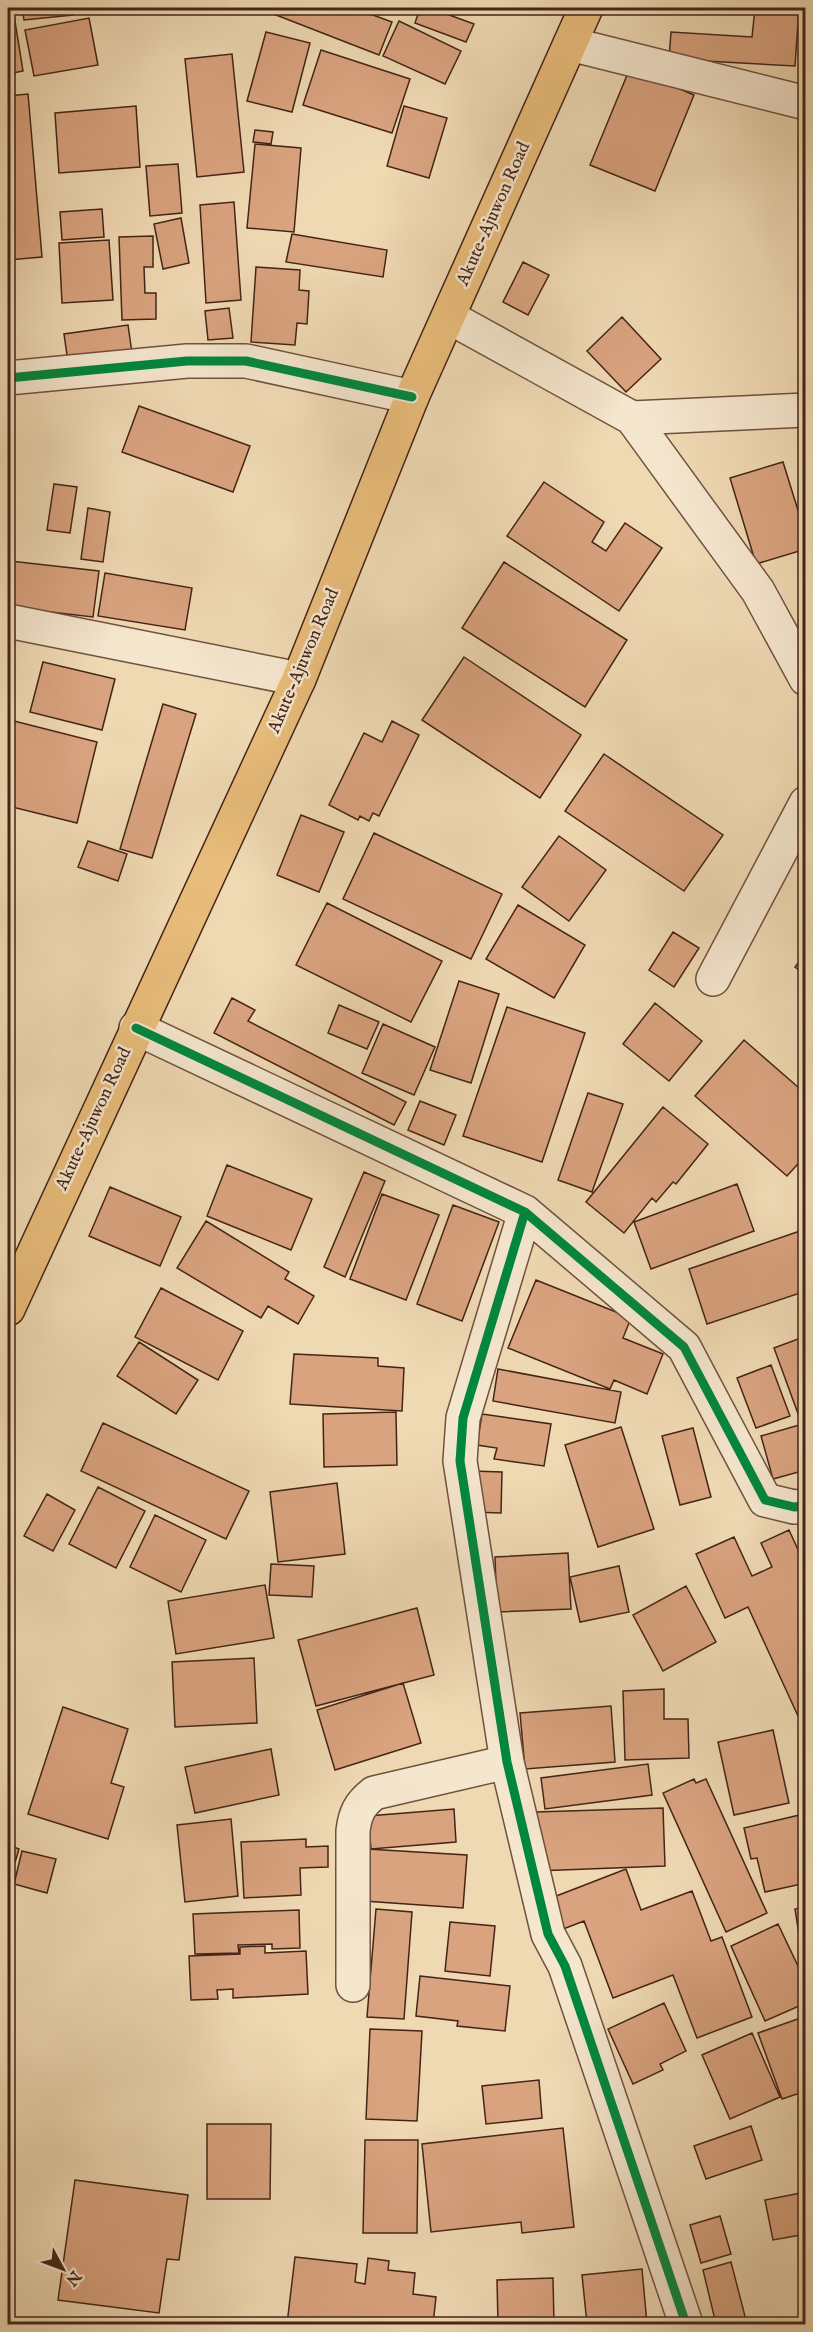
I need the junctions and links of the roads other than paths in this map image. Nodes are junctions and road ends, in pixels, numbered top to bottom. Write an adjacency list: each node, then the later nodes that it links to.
1 (586, 8): 2 (main road, Akute-Ajuwon Road)
2 (570, 44): 3 (street); 4 (main road, Akute-Ajuwon Road)
3 (806, 103)
4 (449, 317): 6 (main road, Akute-Ajuwon Road); 8 (street)
5 (8, 378): 6 (street)
6 (412, 397): 10 (main road, Akute-Ajuwon Road)
7 (806, 410): 8 (street)
8 (632, 418): 11 (street)
9 (8, 621): 10 (street)
10 (299, 679): 14 (main road, Akute-Ajuwon Road)
11 (806, 679)
12 (806, 802): 13 (street)
13 (713, 979)
14 (136, 1028): 15 (street); 16 (main road, Akute-Ajuwon Road)
15 (525, 1212): 17 (street); 18 (street)
16 (8, 1308)
17 (806, 1506)
18 (507, 1762): 19 (street); 20 (street)
19 (353, 1985)
20 (686, 2325)

